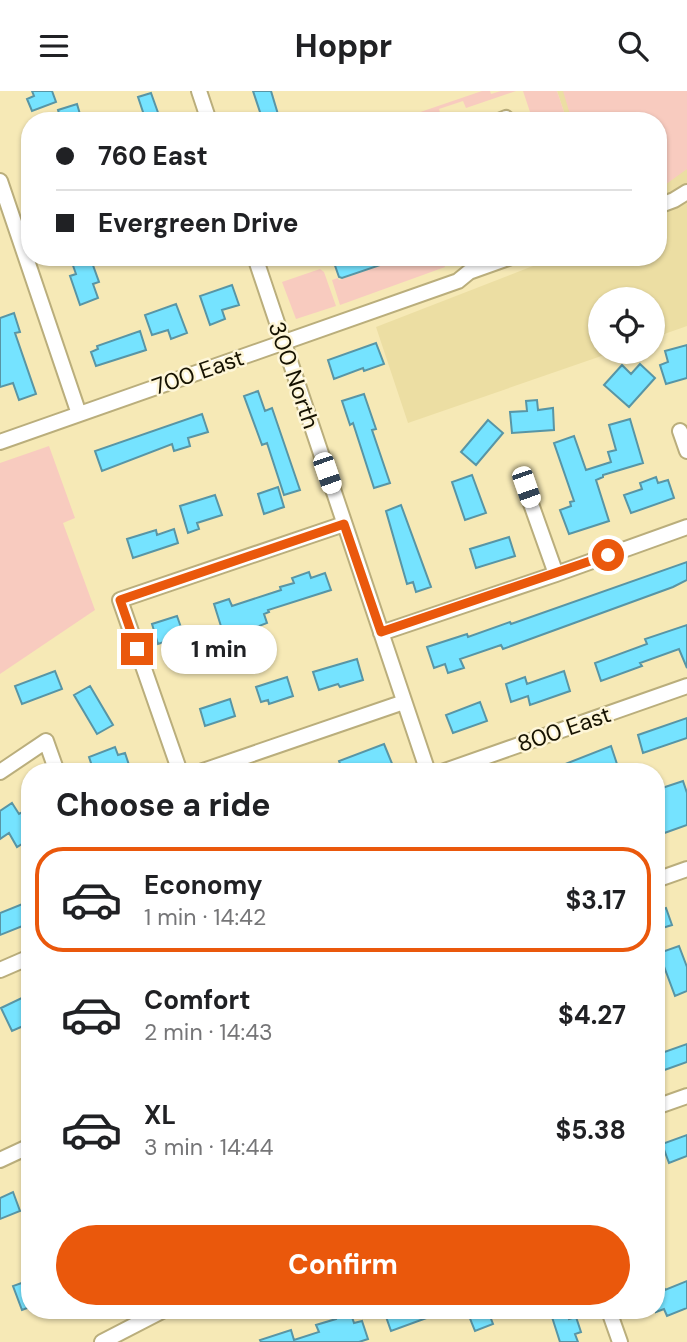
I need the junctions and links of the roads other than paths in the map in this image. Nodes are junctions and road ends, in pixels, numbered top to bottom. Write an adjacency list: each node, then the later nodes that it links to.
1 (199, 91): 2 (street)
2 (206, 112)
3 (0, 181): 6 (street)
4 (687, 192): 5 (street)
5 (667, 203)
6 (21, 243)
7 (29, 266): 13 (street)
8 (258, 266): 12 (street, 300 North)
9 (467, 266): 11 (street)
10 (485, 266): 11 (street, 700 East)
11 (469, 272): 12 (street, 700 East)
12 (283, 343): 13 (street, 700 East); 18 (street, 300 North)
13 (79, 414): 15 (street, 700 East)
14 (680, 431): 16 (street)
15 (0, 442)
16 (687, 451)
17 (526, 487): 20 (street)
18 (344, 524): 21 (street, 300 North); 25 (street)
19 (687, 527): 20 (street)
20 (556, 574): 21 (street)
21 (381, 632): 23 (street, 300 North)
22 (687, 685): 28 (street, 800 East)
23 (404, 702): 26 (street); 27 (street, 300 North)
24 (54, 763): 29 (street)
25 (177, 763)
26 (226, 763)
27 (425, 763)
28 (467, 763)
29 (0, 772)
30 (687, 869): 31 (street)
31 (665, 877)
32 (21, 961): 33 (street)
33 (0, 970)
34 (687, 1096): 35 (street)
35 (665, 1104)
36 (21, 1150): 37 (street)
37 (0, 1160)
38 (147, 1319): 40 (street)
39 (612, 1319): 41 (street)
40 (102, 1342)
41 (620, 1342)

